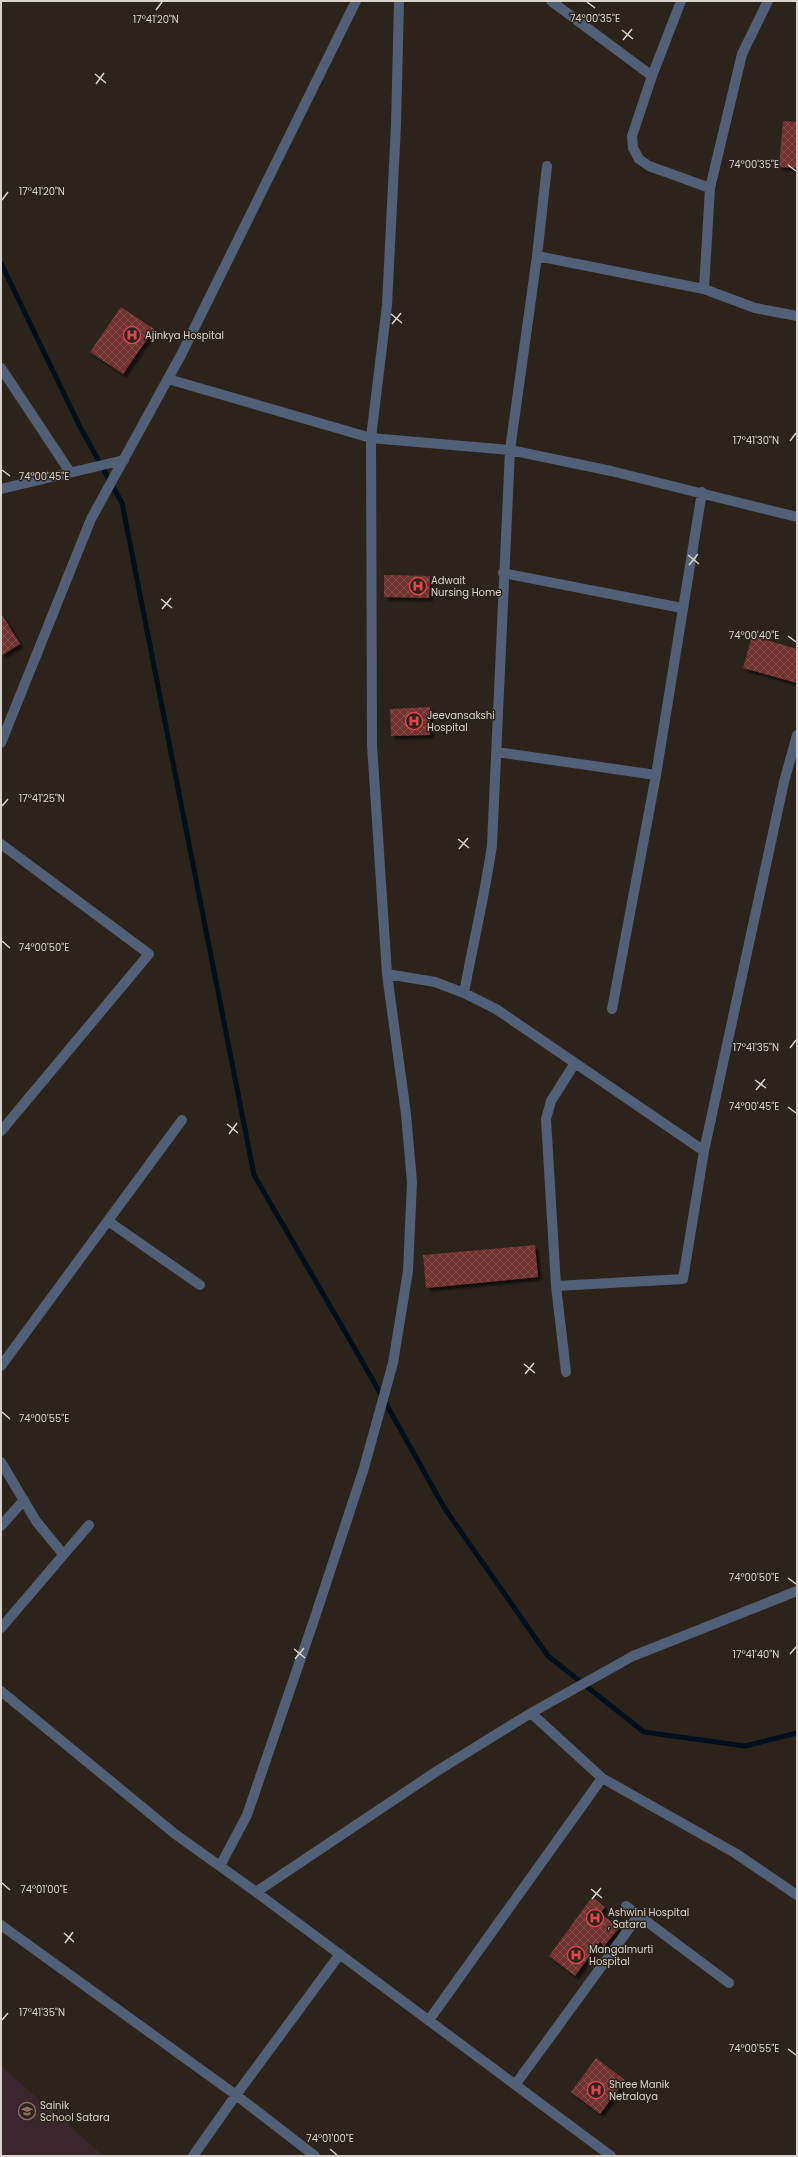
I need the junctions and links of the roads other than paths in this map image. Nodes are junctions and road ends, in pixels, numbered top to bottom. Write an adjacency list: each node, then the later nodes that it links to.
1 (356, 1): 13 (street)
2 (399, 1): 14 (street)
3 (551, 1): 6 (street)
4 (681, 1): 6 (street)
5 (768, 1): 8 (street)
6 (652, 76): 8 (street)
7 (547, 166): 9 (street)
8 (710, 188): 10 (street)
9 (537, 256): 10 (street); 15 (street)
10 (704, 289): 11 (street)
11 (797, 316)
12 (1, 368): 17 (street)
13 (168, 379): 14 (street); 16 (street)
14 (371, 438): 15 (street); 28 (street)
15 (510, 450): 19 (street); 21 (street)
16 (124, 460): 17 (street); 24 (street)
17 (70, 472): 18 (street)
18 (1, 489)
19 (702, 492): 20 (street); 22 (street)
20 (797, 518)
21 (503, 573): 22 (street); 25 (street)
22 (682, 608): 26 (street)
23 (797, 735): 34 (street)
24 (1, 743)
25 (497, 752): 26 (street); 29 (street)
26 (656, 775): 30 (street)
27 (1, 844): 33 (street)
28 (387, 974): 29 (street); 50 (street)
29 (464, 993): 31 (street)
30 (612, 1009)
31 (575, 1063): 34 (street); 37 (street)
32 (182, 1120): 35 (street)
33 (1, 1131)
34 (704, 1152): 37 (street)
35 (108, 1221): 36 (street); 38 (street)
36 (200, 1285)
37 (556, 1286): 39 (street)
38 (1, 1366)
39 (566, 1372)
40 (1, 1462): 41 (street)
41 (24, 1500): 43 (street); 44 (street)
42 (89, 1525): 44 (street)
43 (1, 1526)
44 (63, 1554): 46 (street)
45 (797, 1591): 48 (street)
46 (1, 1628)
47 (1, 1691): 50 (street)
48 (531, 1713): 49 (street); 51 (street)
49 (602, 1778): 52 (street); 58 (street)
50 (220, 1866): 51 (street)
51 (256, 1892): 56 (street)
52 (797, 1896)
53 (626, 1906): 54 (street)
54 (640, 1915): 57 (street); 59 (street)
55 (1, 1925): 60 (street)
56 (340, 1954): 58 (street); 60 (street)
57 (729, 1983)
58 (429, 2020): 59 (street)
59 (515, 2084): 63 (street)
60 (236, 2095): 61 (street); 62 (street)
61 (193, 2156)
62 (315, 2156)
63 (611, 2156)

